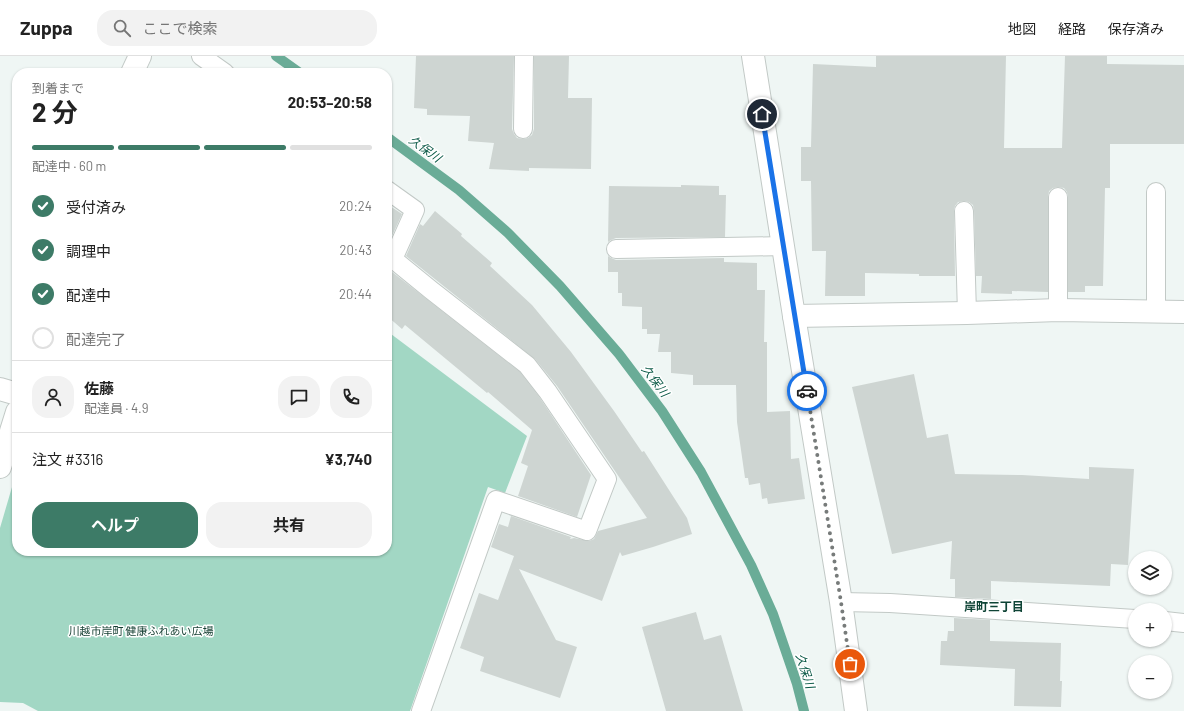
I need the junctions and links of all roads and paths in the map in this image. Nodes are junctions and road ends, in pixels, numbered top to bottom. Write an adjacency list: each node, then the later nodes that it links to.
1 (140, 56): 5 (street)
2 (201, 56): 6 (lane)
3 (524, 56): 7 (lane)
4 (753, 56): 12 (street)
5 (134, 68)
6 (218, 68)
7 (523, 129)
8 (1156, 192): 15 (lane)
9 (392, 194): 27 (lane)
10 (1058, 197): 14 (lane)
11 (964, 211): 17 (lane)
12 (784, 246): 13 (lane); 18 (street)
13 (616, 249)
14 (1058, 310): 15 (street); 17 (street)
15 (1156, 312): 16 (street)
16 (1184, 312)
17 (967, 313): 18 (street)
18 (794, 316): 23 (street)
19 (0, 389): 20 (street)
20 (12, 393)
21 (12, 428): 22 (street)
22 (0, 467)
23 (841, 602): 24 (lane); 28 (street)
24 (1128, 619)
25 (1172, 621): 26 (lane)
26 (1184, 622)
27 (421, 711)
28 (856, 711)

